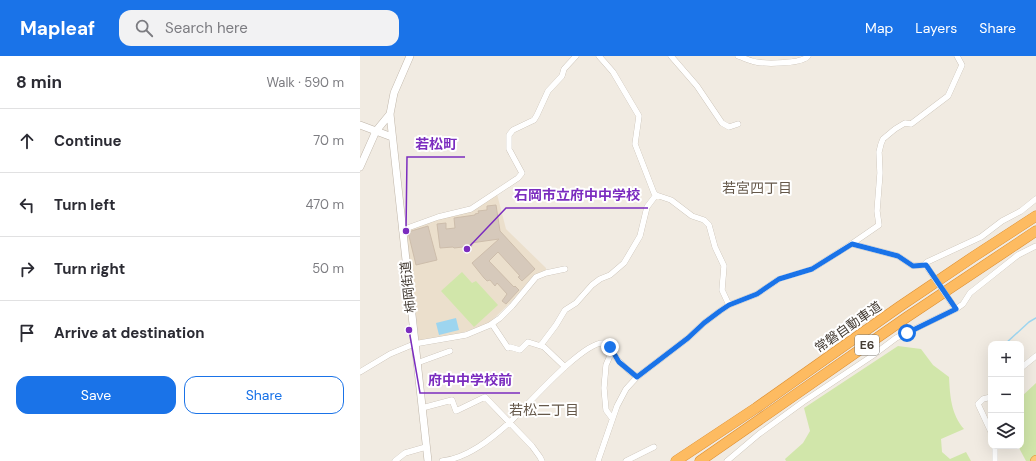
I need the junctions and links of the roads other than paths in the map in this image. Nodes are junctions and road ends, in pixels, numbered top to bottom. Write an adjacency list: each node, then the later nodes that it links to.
1 (410, 56): 8 (street)
2 (576, 56): 17 (street)
3 (599, 56): 14 (street)
4 (671, 56): 9 (street)
5 (738, 56): 6 (street)
6 (808, 56)
7 (957, 56): 19 (street)
8 (390, 114): 11 (street); 12 (street, 柿岡街道)
9 (738, 124)
10 (360, 125): 11 (street)
11 (376, 131): 12 (street); 13 (street)
12 (392, 137): 17 (street, 柿岡街道)
13 (360, 167)
14 (656, 195): 23 (street); 27 (street)
15 (1036, 199): 21 (street)
16 (1036, 216): 50 (highway, 常磐自動車道 / E6)
17 (402, 230): 26 (street, 柿岡街道)
18 (1036, 231): 51 (highway, 常磐自動車道 / E6)
19 (852, 244): 21 (street); 23 (street)
20 (1036, 246): 24 (street)
21 (926, 266): 24 (street, bridge)
22 (565, 269): 25 (street)
23 (729, 305): 35 (street)
24 (955, 307): 52 (street)
25 (492, 324): 26 (street); 27 (street)
26 (414, 344): 31 (street, 柿岡街道); 34 (street)
27 (541, 345): 33 (street)
28 (450, 351): 31 (street)
29 (612, 351): 33 (street); 35 (street); 38 (street)
30 (1036, 356): 32 (street)
31 (417, 363): 37 (street, 柿岡街道)
32 (1024, 366)
33 (565, 367): 39 (street)
34 (360, 372)
35 (637, 377): 38 (street)
36 (988, 398): 40 (street)
37 (422, 408): 39 (street); 41 (street, 柿岡街道)
38 (612, 418): 48 (street)
39 (509, 422): 46 (street); 47 (street)
40 (988, 426)
41 (426, 447): 44 (street); 45 (street, 柿岡街道)
42 (654, 447): 49 (street)
43 (995, 449): 53 (street)
44 (395, 461)
45 (428, 461)
46 (442, 461)
47 (542, 461)
48 (598, 461)
49 (626, 461)
50 (676, 461)
51 (700, 461)
52 (726, 461)
53 (995, 461)

